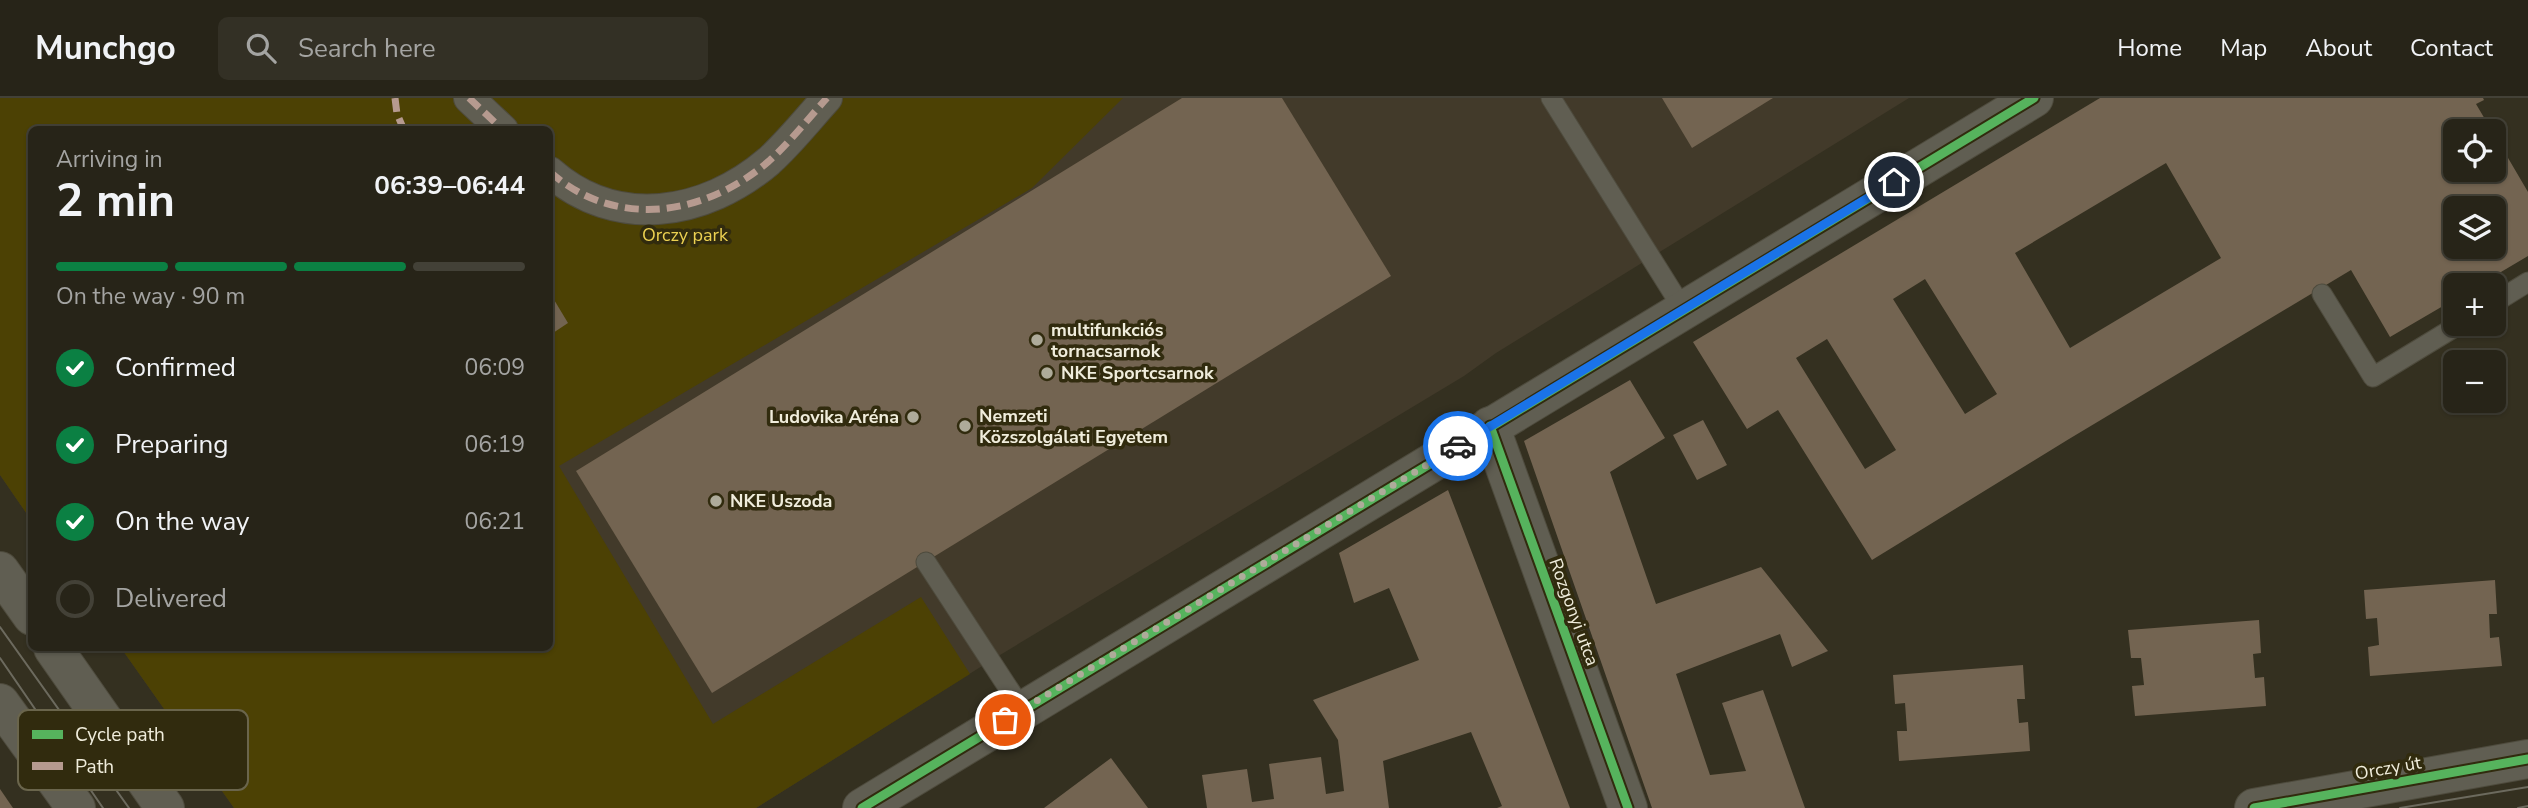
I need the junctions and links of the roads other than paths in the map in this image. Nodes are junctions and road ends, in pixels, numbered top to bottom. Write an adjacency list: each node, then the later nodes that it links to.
1 (469, 98): 5 (street)
2 (827, 98): 6 (street)
3 (1551, 98): 10 (lane)
4 (2034, 98): 10 (street)
5 (499, 126)
6 (553, 175)
7 (2528, 282): 9 (lane)
8 (2322, 293): 11 (lane)
9 (2506, 296)
10 (1683, 309): 12 (street)
11 (2443, 334)
12 (1490, 426): 18 (street); 27 (street, Rozgonyi utca)
13 (926, 562): 18 (lane)
14 (0, 571): 15 (street)
15 (28, 610)
16 (55, 651): 19 (street)
17 (0, 703): 20 (street)
18 (1022, 709): 26 (street)
19 (96, 710)
20 (18, 728)
21 (2528, 759): 28 (street, Orczy út)
22 (63, 790): 24 (street)
23 (152, 790): 25 (street)
24 (76, 808)
25 (165, 808)
26 (862, 808)
27 (1628, 808)
28 (2254, 808)

